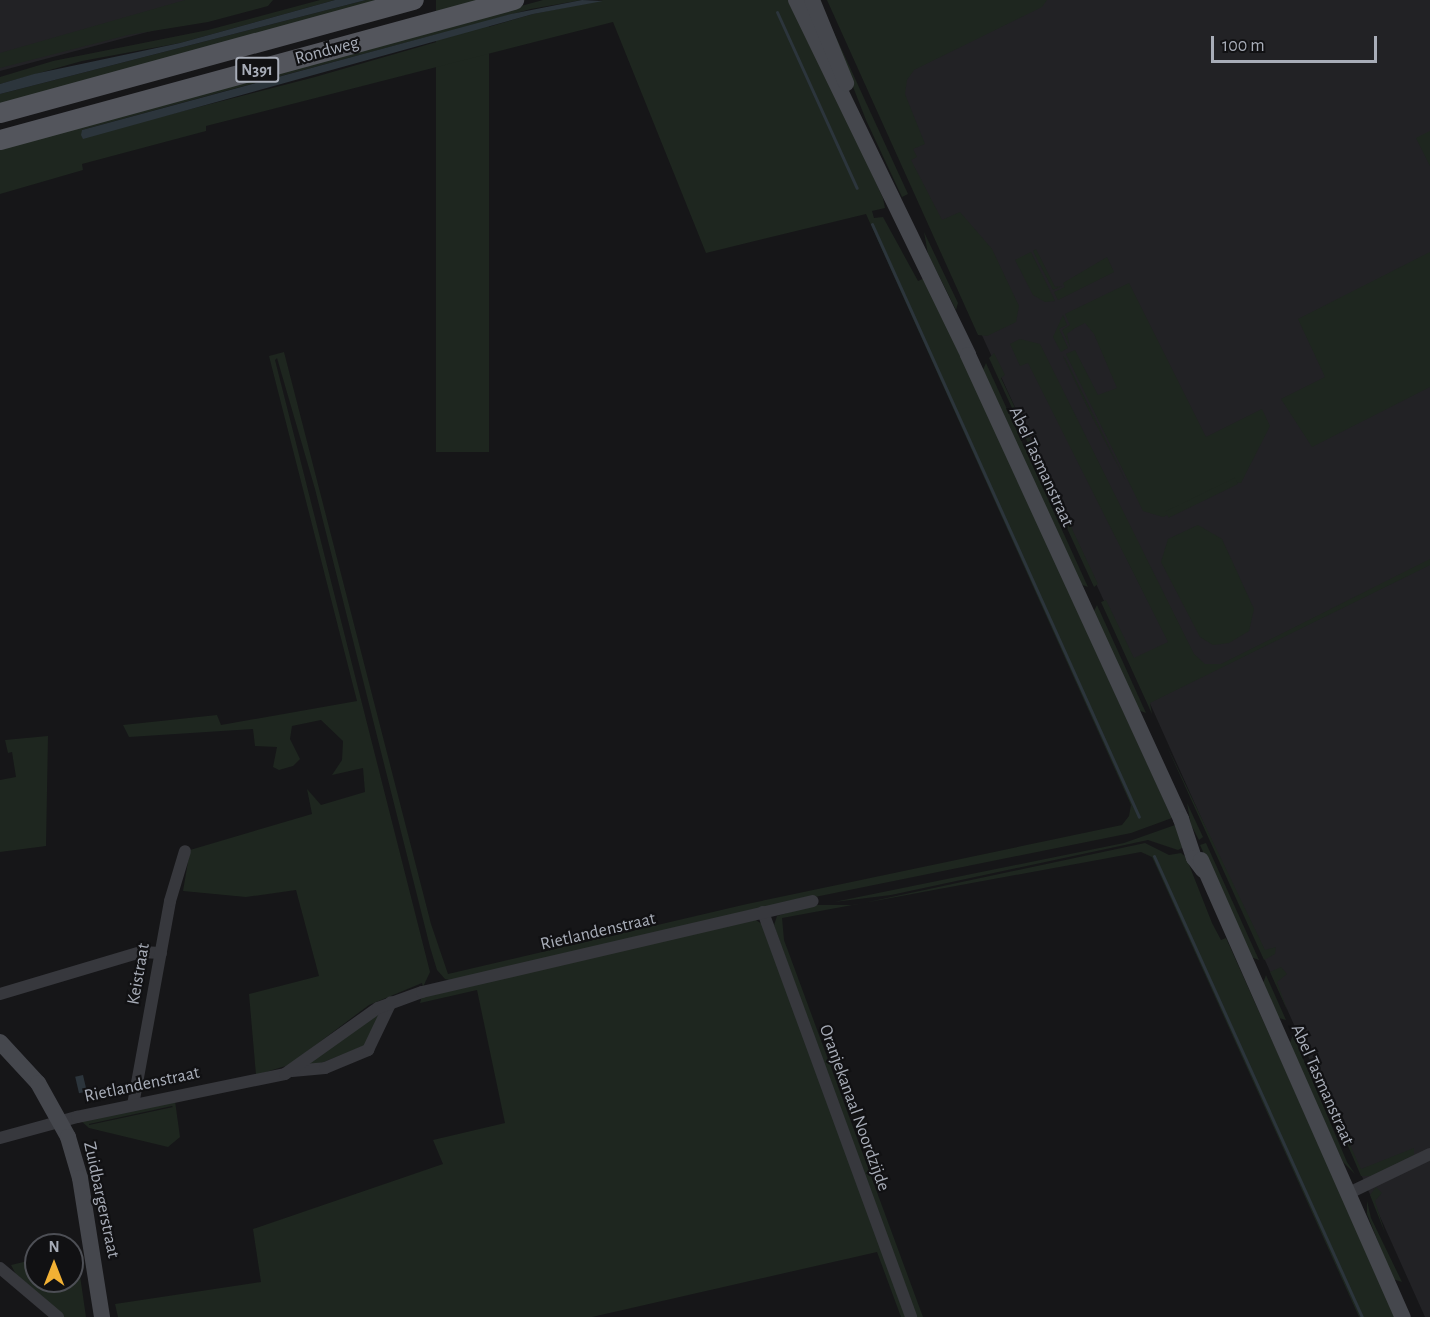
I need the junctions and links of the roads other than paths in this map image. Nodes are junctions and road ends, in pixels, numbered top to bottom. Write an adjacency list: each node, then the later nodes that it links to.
1 (414, 0): 5 (main road, Rondweg / N391)
2 (514, 0): 7 (main road, Rondweg / N391)
3 (796, 0): 6 (street, Abel Tasmanstraat)
4 (812, 0): 6 (street, Abel Tasmanstraat)
5 (0, 113)
6 (859, 126): 20 (street, Abel Tasmanstraat)
7 (0, 140)
8 (185, 851): 11 (street, Keistraat)
9 (813, 901): 10 (street, Rietlandenstraat)
10 (763, 912): 13 (street, Rietlandenstraat); 24 (street, Oranjekanaal Noordzijde)
11 (161, 953): 12 (street); 16 (street, Keistraat)
12 (0, 994)
13 (391, 1002): 15 (street, Rietlandenstraat); 15 (street, Rietlandenstraat)
14 (0, 1042): 17 (street, Zuidbargerstraat)
15 (292, 1071): 16 (street, Rietlandenstraat)
16 (134, 1105): 17 (street, Rietlandenstraat)
17 (61, 1122): 18 (street, Rietlandenstraat); 23 (street, Zuidbargerstraat)
18 (0, 1138)
19 (1430, 1154): 20 (street)
20 (1349, 1193): 25 (street, Abel Tasmanstraat)
21 (0, 1268): 22 (street)
22 (58, 1317)
23 (102, 1317)
24 (911, 1317)
25 (1403, 1317)

